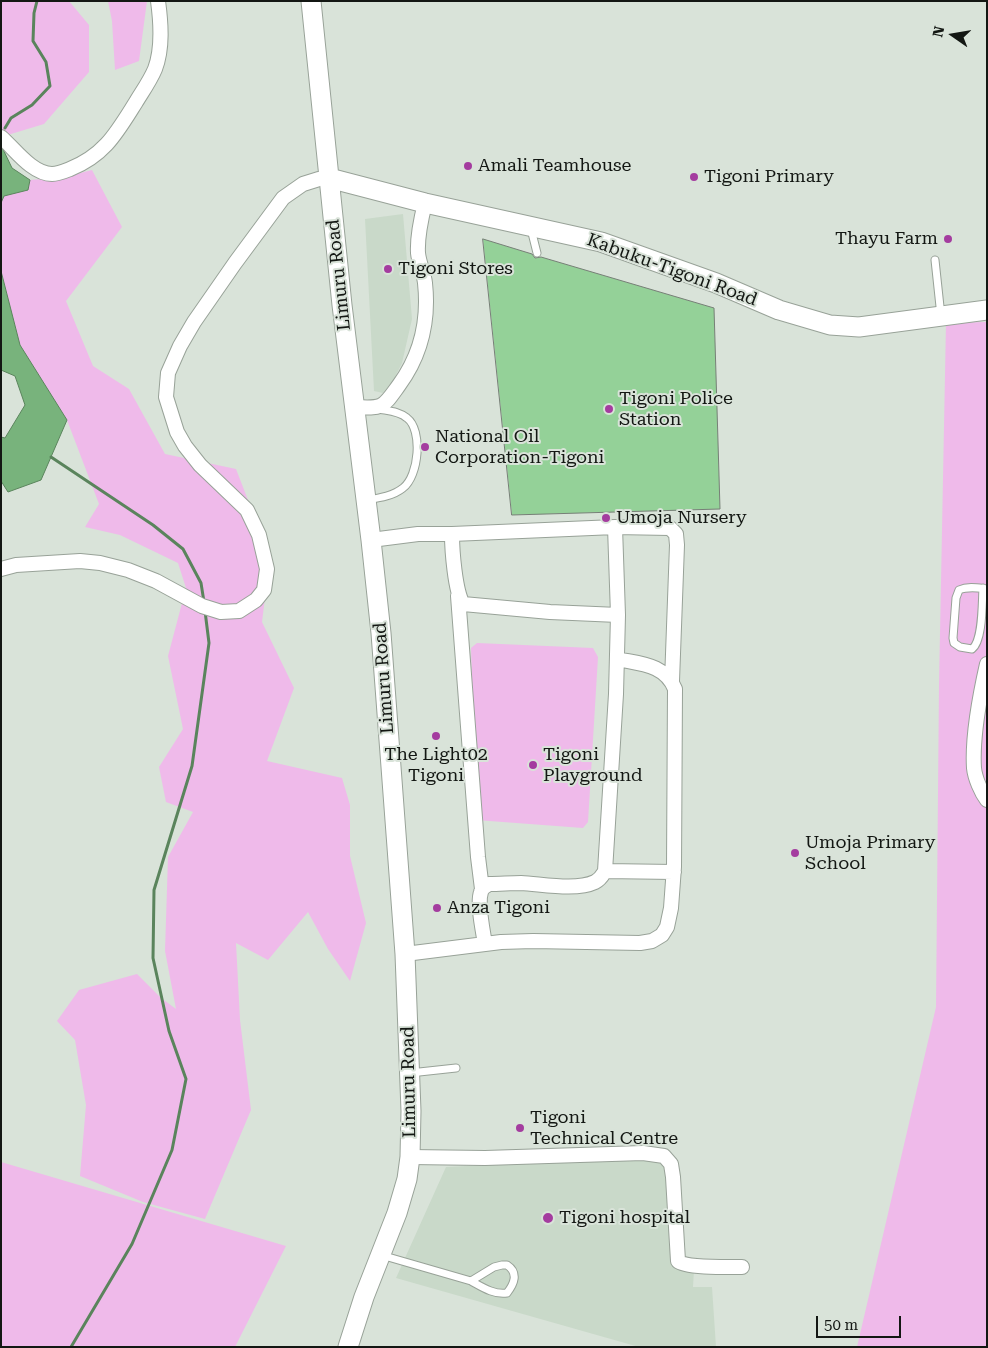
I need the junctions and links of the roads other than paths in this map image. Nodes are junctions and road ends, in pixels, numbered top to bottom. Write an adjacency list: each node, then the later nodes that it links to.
1 (158, 1): 3 (street)
2 (311, 1): 4 (main road, Limuru Road)
3 (1, 137)
4 (329, 178): 5 (main road, Kabuku-Tigoni Road); 11 (main road, Limuru Road); 16 (street)
5 (425, 203): 6 (main road, Kabuku-Tigoni Road); 11 (street)
6 (530, 226): 7 (lane); 10 (main road, Kabuku-Tigoni Road)
7 (537, 253)
8 (935, 260): 10 (lane)
9 (987, 310): 10 (main road, Kabuku-Tigoni Road)
10 (941, 316)
11 (364, 408): 12 (main road, Limuru Road); 12 (lane)
12 (366, 500): 15 (main road, Limuru Road)
13 (615, 527): 14 (street); 19 (street); 22 (street)
14 (452, 534): 15 (street); 18 (street)
15 (371, 540): 28 (main road, Limuru Road)
16 (1, 569)
17 (985, 588): 17 (lane)
18 (458, 596): 19 (street); 26 (street)
19 (618, 614): 20 (street)
20 (617, 659): 22 (street); 24 (street)
21 (987, 664): 23 (street)
22 (672, 681): 25 (street)
23 (987, 800)
24 (605, 871): 25 (street); 26 (street)
25 (674, 872): 27 (street)
26 (482, 889): 27 (street)
27 (485, 944): 28 (street)
28 (405, 954): 30 (main road, Limuru Road)
29 (456, 1068): 30 (lane)
30 (410, 1073): 31 (main road, Limuru Road)
31 (410, 1157): 32 (main road, Limuru Road); 33 (street)
32 (381, 1255): 34 (lane); 35 (main road, Limuru Road)
33 (742, 1267)
34 (471, 1281): 34 (lane)
35 (348, 1347)

